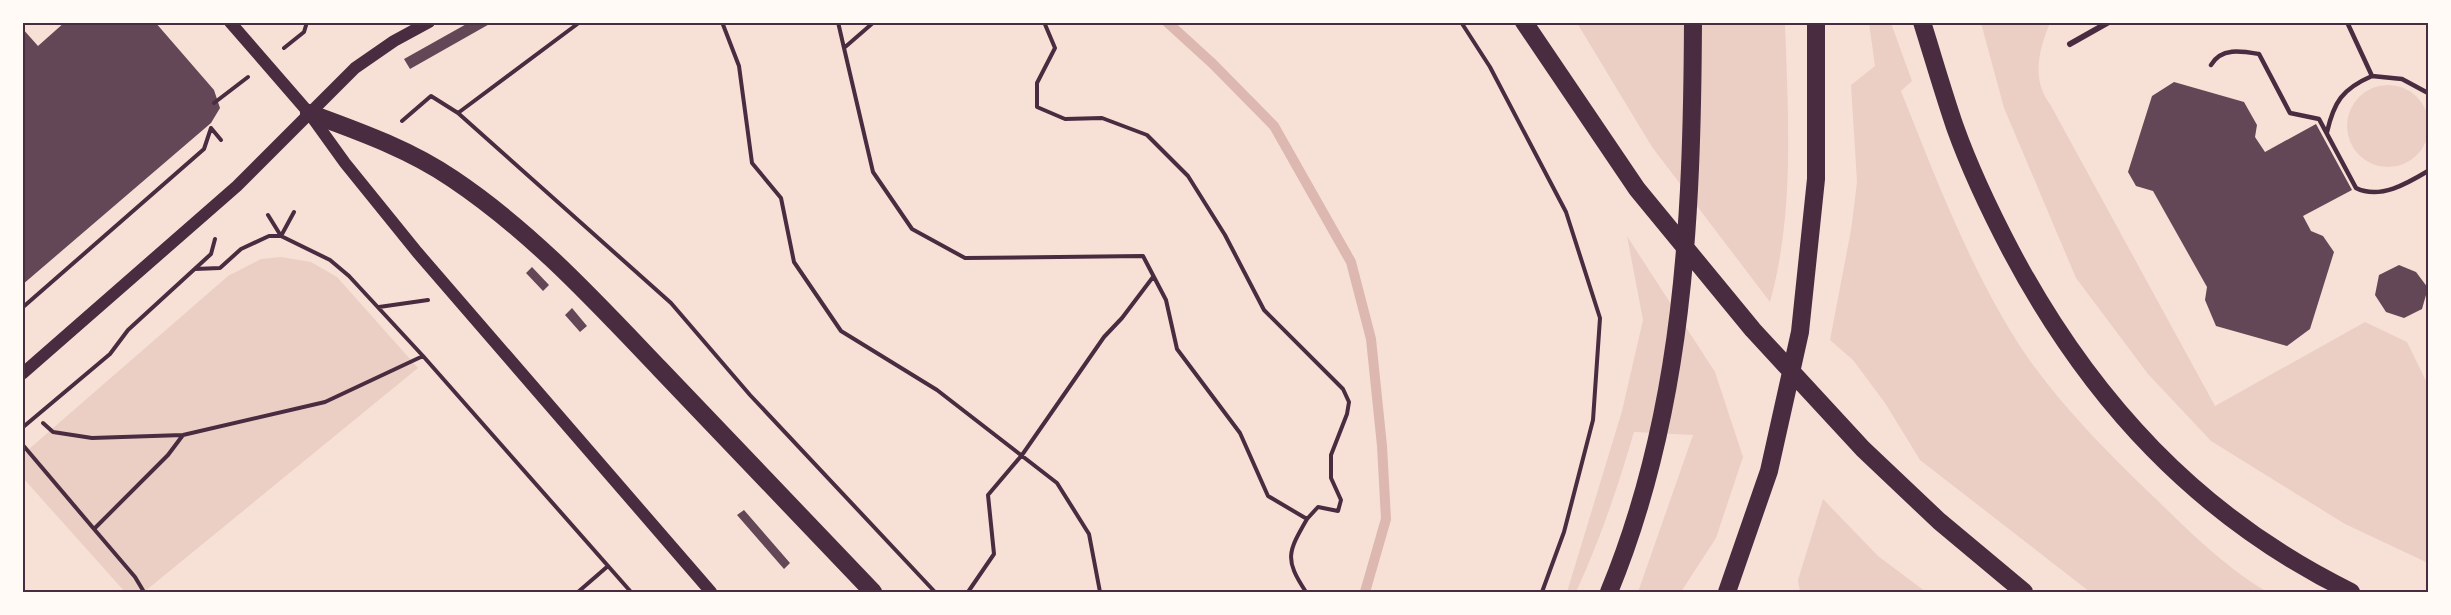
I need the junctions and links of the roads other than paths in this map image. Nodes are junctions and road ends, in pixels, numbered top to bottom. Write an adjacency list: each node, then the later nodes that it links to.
1 (231, 22): 13 (main road)
2 (429, 22): 13 (main road)
3 (1524, 22): 21 (highway)
4 (1693, 22): 19 (highway)
5 (1816, 22): 20 (highway)
6 (1922, 22): 22 (highway)
7 (2109, 22): 9 (street)
8 (2347, 22): 11 (lane)
9 (2070, 44)
10 (2211, 65): 14 (lane)
11 (2372, 76): 12 (lane); 14 (lane)
12 (2428, 93)
13 (309, 112): 16 (main road); 17 (main road); 18 (highway)
14 (2327, 132): 15 (lane)
15 (2428, 171)
16 (22, 374)
17 (711, 592)
18 (873, 592)
19 (1609, 592)
20 (1727, 592)
21 (2024, 592)
22 (2351, 592)

